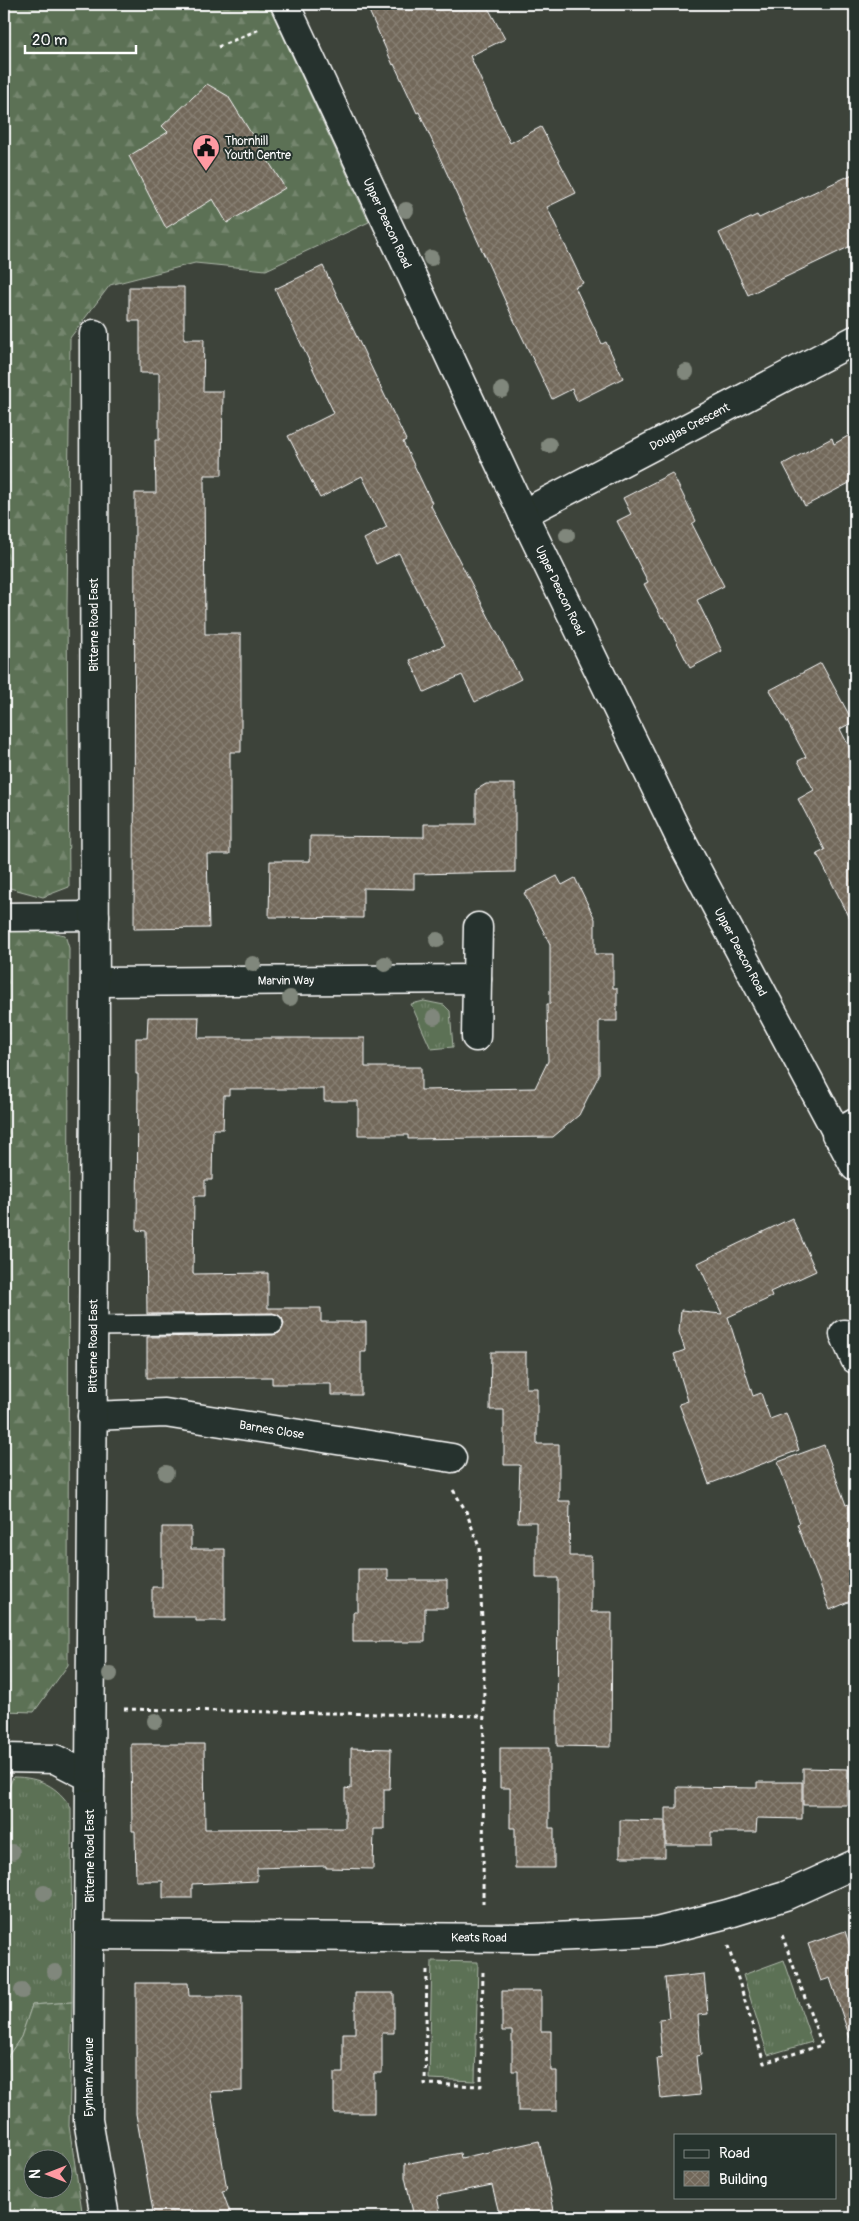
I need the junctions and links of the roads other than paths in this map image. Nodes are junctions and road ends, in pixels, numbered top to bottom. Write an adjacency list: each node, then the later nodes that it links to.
1 (288, 9): 4 (street, Upper Deacon Road)
2 (94, 334): 5 (street, Bitterne Road East)
3 (855, 340): 4 (street, Douglas Crescent)
4 (523, 514): 11 (street, Upper Deacon Road)
5 (95, 916): 6 (street); 9 (street, Bitterne Road East)
6 (4, 917)
7 (478, 927): 8 (street)
8 (477, 979): 9 (street, Marvin Way); 10 (street)
9 (95, 982): 14 (street, Bitterne Road East)
10 (476, 1037)
11 (846, 1128): 12 (street, Upper Deacon Road)
12 (855, 1167)
13 (274, 1324): 14 (lane)
14 (93, 1326): 17 (street, Bitterne Road East)
15 (844, 1334): 16 (street)
16 (855, 1359)
17 (92, 1416): 18 (street, Barnes Close); 20 (street, Bitterne Road East)
18 (440, 1457)
19 (4, 1758): 20 (street)
20 (90, 1776): 22 (street, Bitterne Road East)
21 (855, 1864): 22 (street, Keats Road)
22 (90, 1935): 23 (street, Eynham Avenue)
23 (105, 2217)

